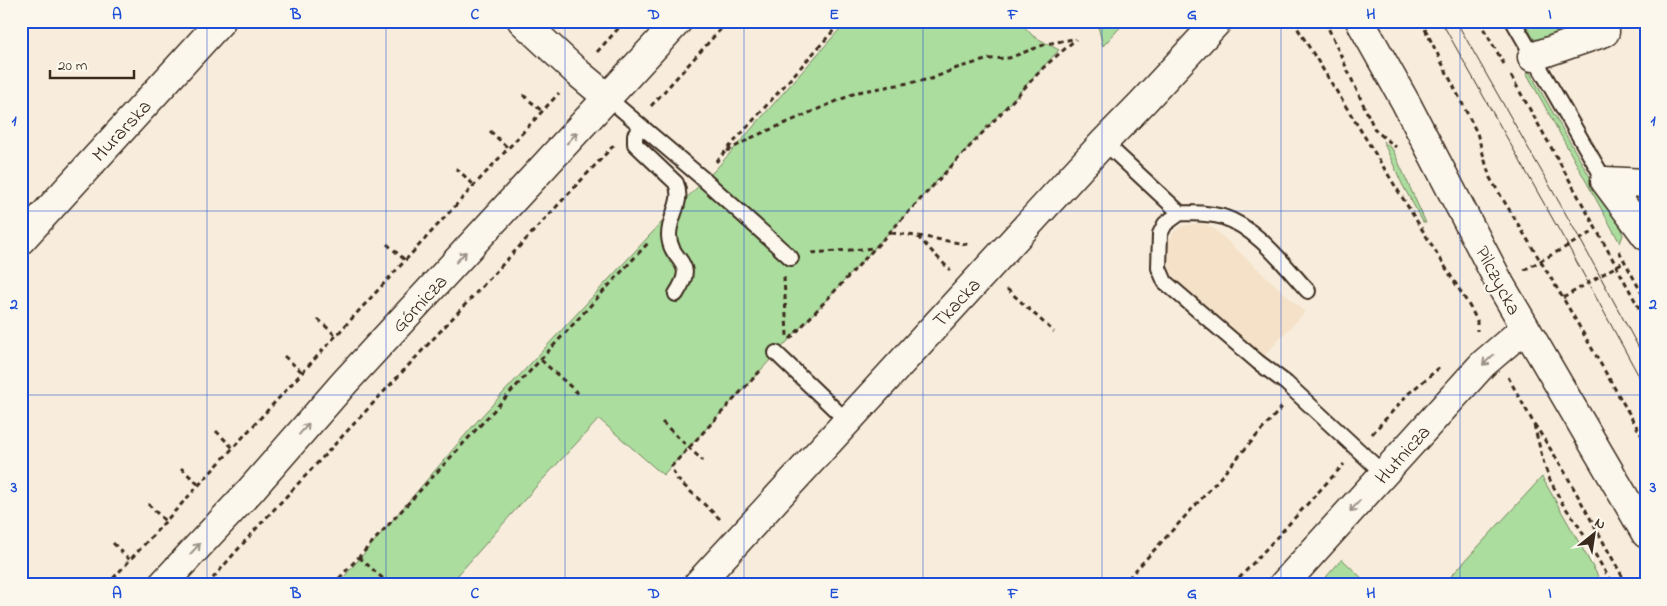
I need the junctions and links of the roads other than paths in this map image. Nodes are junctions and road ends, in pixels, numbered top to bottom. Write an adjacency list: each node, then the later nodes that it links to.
1 (221, 21): 16 (street, Murarska)
2 (522, 21): 9 (street)
3 (678, 21): 9 (street, Górnicza)
4 (1218, 21): 11 (street, Tkacka)
5 (1360, 21): 20 (street, Pilczycka)
6 (1513, 21): 8 (lane)
7 (1605, 32): 8 (street)
8 (1532, 57): 12 (lane)
9 (608, 98): 10 (lane); 25 (street, Górnicza, one-way to 9)
10 (639, 124): 17 (lane); 19 (lane)
11 (1104, 142): 14 (lane); 22 (street, Tkacka)
12 (1605, 181): 13 (street); 15 (street)
13 (1646, 183)
14 (1180, 213): 18 (lane); 23 (lane)
15 (1646, 236)
16 (21, 240)
17 (791, 258)
18 (1308, 291)
19 (676, 294)
20 (1525, 328): 23 (street, Hutnicza, one-way to 23); 24 (street, Pilczycka)
21 (776, 353): 22 (lane)
22 (847, 421): 26 (street, Tkacka)
23 (1384, 474): 27 (street, Hutnicza, one-way to 27)
24 (1646, 534)
25 (162, 585)
26 (697, 585)
27 (1283, 585)

